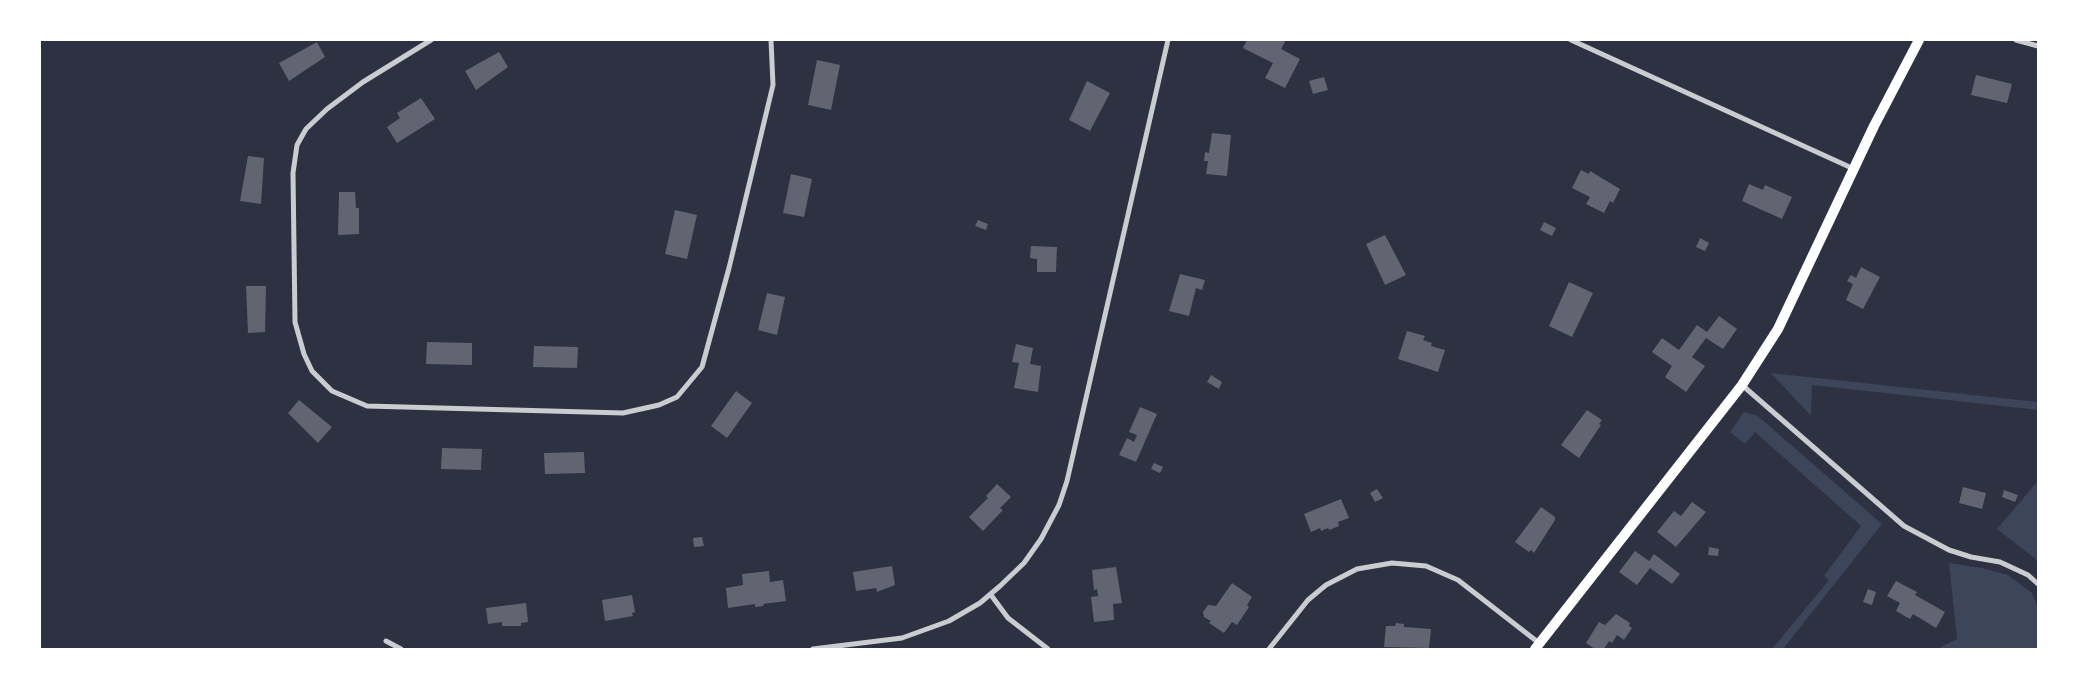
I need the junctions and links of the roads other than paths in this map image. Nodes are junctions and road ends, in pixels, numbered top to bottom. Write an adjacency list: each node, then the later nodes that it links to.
1 (431, 40): 2 (street)
2 (771, 40)
3 (1168, 40): 11 (street)
4 (1571, 40): 8 (street)
5 (1919, 40): 8 (main road)
6 (2016, 40): 7 (street)
7 (2038, 46)
8 (1854, 169): 9 (main road)
9 (1742, 385): 10 (street); 13 (main road)
10 (2038, 584)
11 (991, 595): 15 (street); 16 (street)
12 (386, 641): 14 (street)
13 (1537, 646): 17 (street)
14 (400, 649)
15 (813, 649)
16 (1048, 649)
17 (1269, 649)

